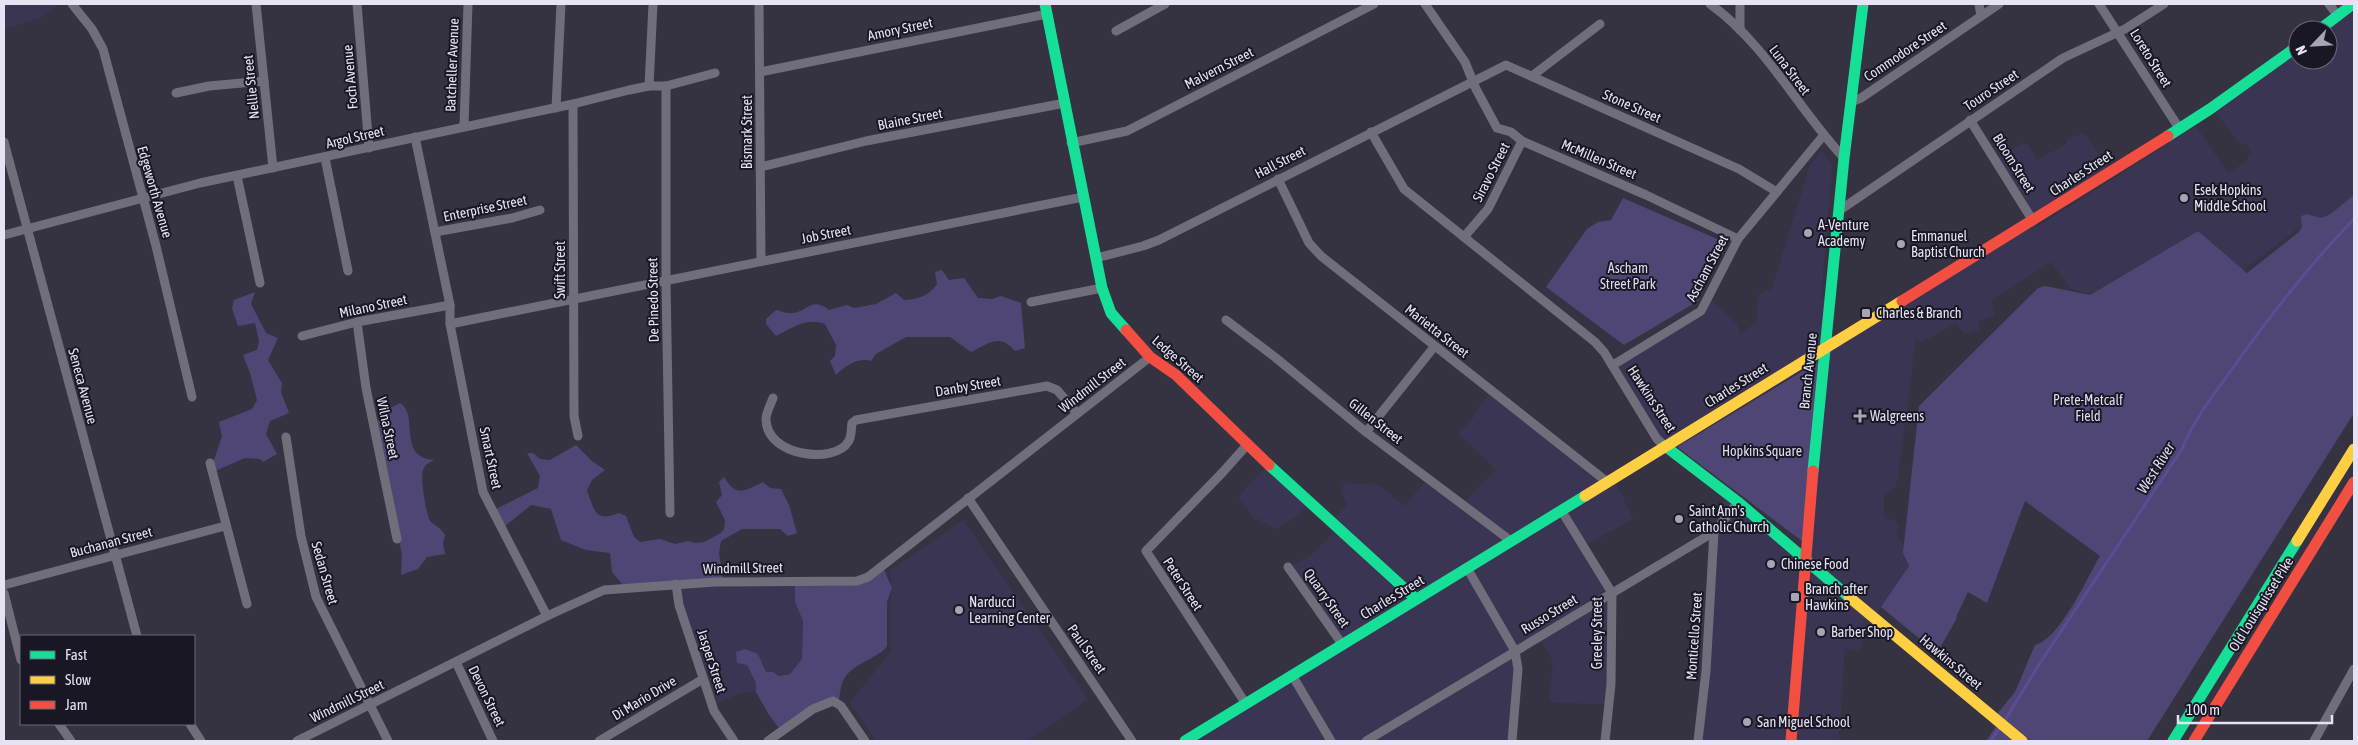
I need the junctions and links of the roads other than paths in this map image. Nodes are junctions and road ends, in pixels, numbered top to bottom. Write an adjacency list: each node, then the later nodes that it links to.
1 (72, 4): 59 (street, Edgeworth Avenue)
2 (256, 4): 33 (street, Nellie Street)
3 (357, 4): 50 (street, Foch Avenue)
4 (468, 4): 42 (street, Batcheller Avenue)
5 (561, 4): 40 (street)
6 (653, 4): 34 (street)
7 (759, 4): 29 (street, Bismark Street)
8 (1165, 4): 26 (street)
9 (1374, 4): 49 (street, Malvern Street)
10 (1425, 4): 32 (street, McMillen Street)
11 (1710, 4): 25 (street, Luna Street)
12 (1740, 4): 25 (street)
13 (1863, 4): 37 (main road, Branch Avenue)
14 (1979, 4): 21 (street)
15 (1999, 4): 21 (street, Commodore Street)
16 (2099, 4): 27 (street, Loreto Street)
17 (2164, 4): 27 (street, Touro Street)
18 (2329, 4): 22 (street)
19 (2353, 4): 22 (main road)
20 (1046, 9): 29 (street, Amory Street); 38 (main road, Ledge Street)
21 (1981, 16): 37 (street, Commodore Street)
22 (2338, 16): 23 (main road)
23 (2333, 20)
24 (1600, 24): 31 (street)
25 (1740, 30): 45 (street, Luna Street)
26 (1116, 31)
27 (2118, 32): 41 (street, Touro Street); 43 (street, Loreto Street)
28 (2288, 53): 43 (main road, Charles Street)
29 (760, 72): 53 (street, Bismark Street)
30 (715, 73): 35 (street, Argol Street)
31 (1532, 76): 32 (street, Stone Street); 57 (street, Stone Street)
32 (1474, 80): 44 (street, Hall Street); 47 (street, McMillen Street)
33 (264, 81): 36 (street); 54 (street, Nellie Street)
34 (649, 86): 35 (street, Argol Street); 39 (street, Argol Street)
35 (666, 86): 71 (street, De Pinedo Street)
36 (176, 93)
37 (1851, 102): 52 (main road, Branch Avenue)
38 (1065, 103): 49 (main road, Ledge Street); 53 (street, Blaine Street)
39 (573, 104): 40 (street, Argol Street); 74 (street, Swift Street)
40 (556, 108): 42 (street, Argol Street)
41 (1970, 120): 61 (street, Touro Street); 62 (street, Bloom Street)
42 (464, 126): 46 (street, Argol Street)
43 (2179, 128): 62 (main road, Charles Street)
44 (1371, 132): 56 (street, Hall Street); 66 (street, Hawkins Street)
45 (1823, 136): 52 (street, Luna Street); 57 (street, Ascham Street)
46 (415, 137): 50 (street, Argol Street); 64 (street)
47 (1522, 141): 66 (street, Siravo Street); 67 (street, McMillen Street)
48 (4, 142): 63 (street, Seneca Avenue)
49 (1071, 143): 58 (main road, Ledge Street)
50 (369, 148): 51 (street, Argol Street)
51 (325, 158): 54 (street, Argol Street); 70 (street)
52 (1844, 158): 61 (main road, Branch Avenue)
53 (760, 167): 69 (street, Bismark Street)
54 (273, 168): 55 (street, Argol Street)
55 (237, 176): 59 (street, Argol Street); 72 (street)
56 (1278, 178): 68 (street, Hall Street); 81 (street, Marietta Street)
57 (1777, 192): 67 (street, Ascham Street)
58 (1084, 197): 68 (main road, Ledge Street); 69 (street, Job Street)
59 (142, 198): 63 (street, Argol Street); 85 (street, Edgeworth Avenue)
60 (540, 210): 64 (street, Enterprise Street)
61 (1840, 210): 82 (main road, Branch Avenue)
62 (2034, 220): 82 (main road, Charles Street)
63 (27, 229): 65 (street, Argol Street); 105 (street, Seneca Avenue)
64 (435, 232): 76 (street)
65 (4, 235)
66 (1464, 237): 84 (street, Hawkins Street)
67 (1738, 239): 84 (street, Ascham Street)
68 (1096, 258): 73 (main road, Ledge Street)
69 (761, 261): 71 (street, Job Street)
70 (348, 270)
71 (666, 282): 74 (street, Job Street); 100 (street, De Pinedo Street)
72 (260, 283)
73 (1102, 288): 75 (street); 83 (main road, Ledge Street)
74 (574, 300): 79 (street); 89 (street, Swift Street)
75 (1031, 302)
76 (450, 305): 78 (street, Milano Street); 79 (street, Smart Street)
77 (1226, 320): 88 (street, Gillen Street)
78 (357, 322): 80 (street, Milano Street); 103 (street, Wilna Street)
79 (450, 324): 115 (street, Smart Street)
80 (302, 336)
81 (1434, 346): 88 (street); 95 (street, Marietta Street)
82 (1825, 348): 92 (main road, Charles Street); 106 (main road, Branch Avenue)
83 (1150, 357): 87 (street, Windmill Street); 91 (main road, Ledge Street)
84 (1613, 365): 92 (street, Hawkins Street)
85 (192, 397)
86 (773, 398): 87 (street, Danby Street)
87 (1077, 414): 97 (street, Windmill Street)
88 (1366, 432): 104 (street, Gillen Street)
89 (578, 436)
90 (286, 437): 125 (street, Sedan Street)
91 (1247, 445): 113 (main road, Ledge Street); 124 (street, Peter Street)
92 (1665, 446): 95 (main road, Charles Street); 98 (main road, Hawkins Street)
93 (2354, 449): 146 (main road, Old Louisquisset Pike)
94 (210, 463): 101 (street)
95 (1606, 481): 99 (main road, Charles Street)
96 (2354, 482): 147 (main road, Old Louisquisset Pike)
97 (968, 498): 109 (street, Windmill Street); 137 (street, Paul Street)
98 (1738, 502): 102 (street, Russo Street); 106 (main road, Hawkins Street)
99 (1561, 510): 104 (main road, Charles Street); 111 (street, Greeley Street)
100 (670, 513)
101 (226, 526): 105 (street, Buchanan Street); 114 (street)
102 (1714, 532): 111 (street, Russo Street); 143 (street, Monticello Street)
103 (397, 538)
104 (1511, 541): 108 (main road, Charles Street)
105 (114, 555): 110 (street, Buchanan Street); 116 (street, Seneca Avenue)
106 (1806, 561): 144 (main road, Branch Avenue); 145 (main road, Hawkins Street)
107 (1288, 567): 117 (street, Quarry Street)
108 (1467, 568): 113 (main road, Charles Street); 118 (street)
109 (676, 584): 115 (street, Windmill Street); 123 (street, Jasper Street)
110 (4, 585)
111 (1612, 592): 118 (street, Russo Street); 142 (street, Greeley Street)
112 (4, 594): 119 (street)
113 (1416, 599): 117 (main road, Charles Street)
114 (247, 604)
115 (547, 616): 120 (street, Windmill Street)
116 (137, 635)
117 (1342, 644): 122 (main road, Charles Street)
118 (1515, 651): 140 (street, Russo Street); 141 (street)
119 (20, 656)
120 (456, 662): 125 (street, Windmill Street); 132 (street, Devon Street)
121 (2354, 670): 148 (street)
122 (1292, 675): 124 (main road, Charles Street); 139 (street)
123 (703, 679): 133 (street, Di Mario Drive); 134 (street, Jasper Street)
124 (1246, 704): 138 (main road, Charles Street)
125 (370, 706): 130 (street, Windmill Street); 131 (street, Sedan Street)
126 (61, 725): 128 (street)
127 (191, 725): 129 (street)
128 (71, 741)
129 (201, 741)
130 (297, 741)
131 (388, 741)
132 (494, 741)
133 (599, 741)
134 (734, 741)
135 (768, 741): 136 (street)
136 (865, 741)
137 (1132, 741)
138 (1185, 741)
139 (1331, 741)
140 (1366, 741)
141 (1512, 741)
142 (1605, 741)
143 (1698, 741)
144 (1791, 741)
145 (2022, 741)
146 (2173, 741)
147 (2194, 741)
148 (2314, 741)

